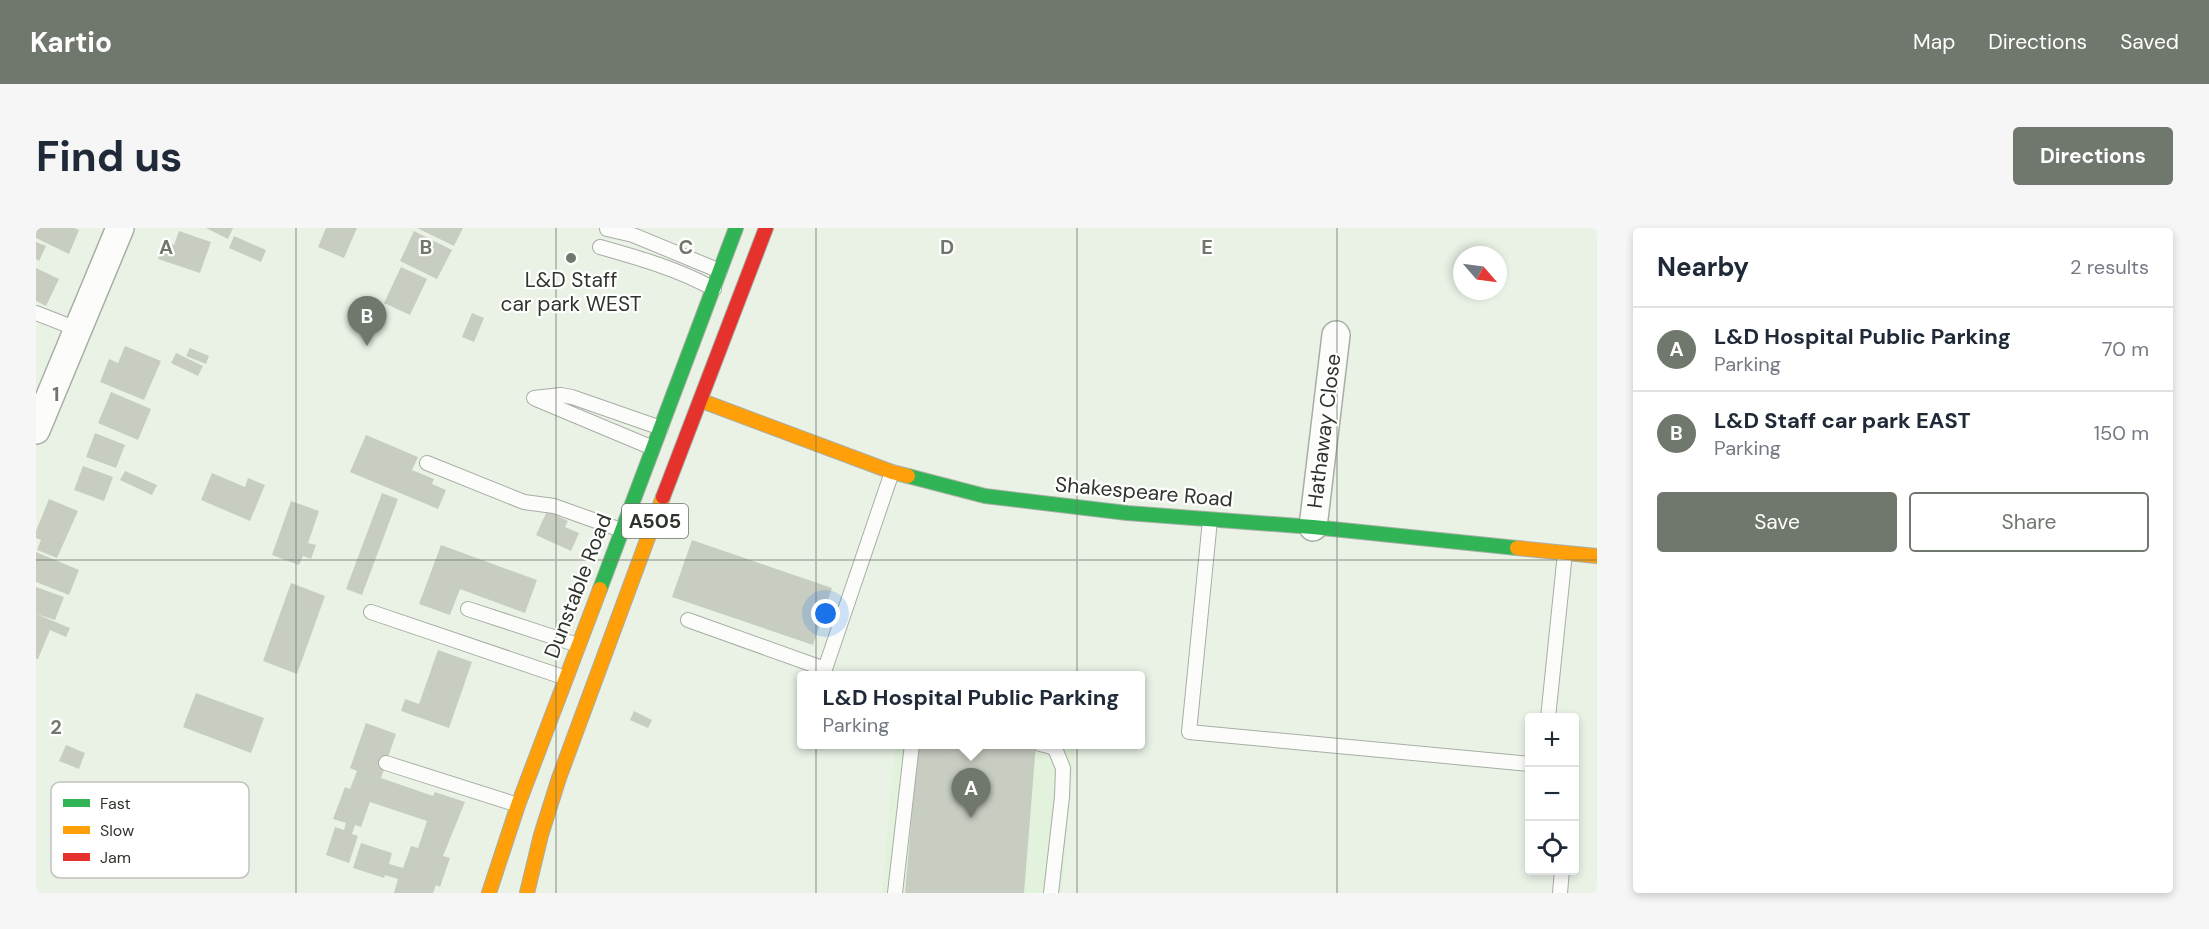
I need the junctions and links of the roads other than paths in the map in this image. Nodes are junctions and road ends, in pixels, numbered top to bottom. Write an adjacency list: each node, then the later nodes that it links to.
1 (120, 228): 9 (street)
2 (736, 228): 6 (main road, Dunstable Road / A505)
3 (766, 228): 11 (main road, A505)
4 (607, 229): 6 (lane)
5 (600, 247): 7 (lane)
6 (721, 271): 7 (main road, Dunstable Road / A505)
7 (714, 289): 12 (main road, Dunstable Road / A505)
8 (36, 313): 9 (lane)
9 (77, 329): 13 (street)
10 (1336, 335): 18 (street, Hathaway Close)
11 (702, 400): 16 (main road, Shakespeare Road); 35 (main road, A505)
12 (661, 428): 14 (main road, Dunstable Road / A505); 14 (lane)
13 (36, 430)
14 (653, 448): 19 (main road, Dunstable Road / A505)
15 (427, 463): 19 (lane)
16 (892, 472): 17 (main road, Shakespeare Road); 24 (lane)
17 (1210, 520): 18 (main road, Shakespeare Road); 31 (lane)
18 (1313, 527): 20 (main road, Shakespeare Road)
19 (621, 530): 25 (main road, Dunstable Road / A505)
20 (1565, 553): 21 (main road, Shakespeare Road); 27 (lane)
21 (1597, 556)
22 (468, 609): 25 (lane)
23 (370, 612): 26 (lane)
24 (688, 620)
25 (579, 645): 26 (main road, Dunstable Road / A505)
26 (566, 678): 32 (main road, Dunstable Road / A505)
27 (1548, 713)
28 (911, 749): 36 (lane)
29 (1054, 749): 37 (lane)
30 (386, 762): 32 (lane)
31 (1525, 764)
32 (518, 805): 34 (main road, Dunstable Road / A505)
33 (1562, 875): 38 (lane)
34 (489, 893)
35 (527, 893)
36 (895, 893)
37 (1050, 893)
38 (1560, 893)

